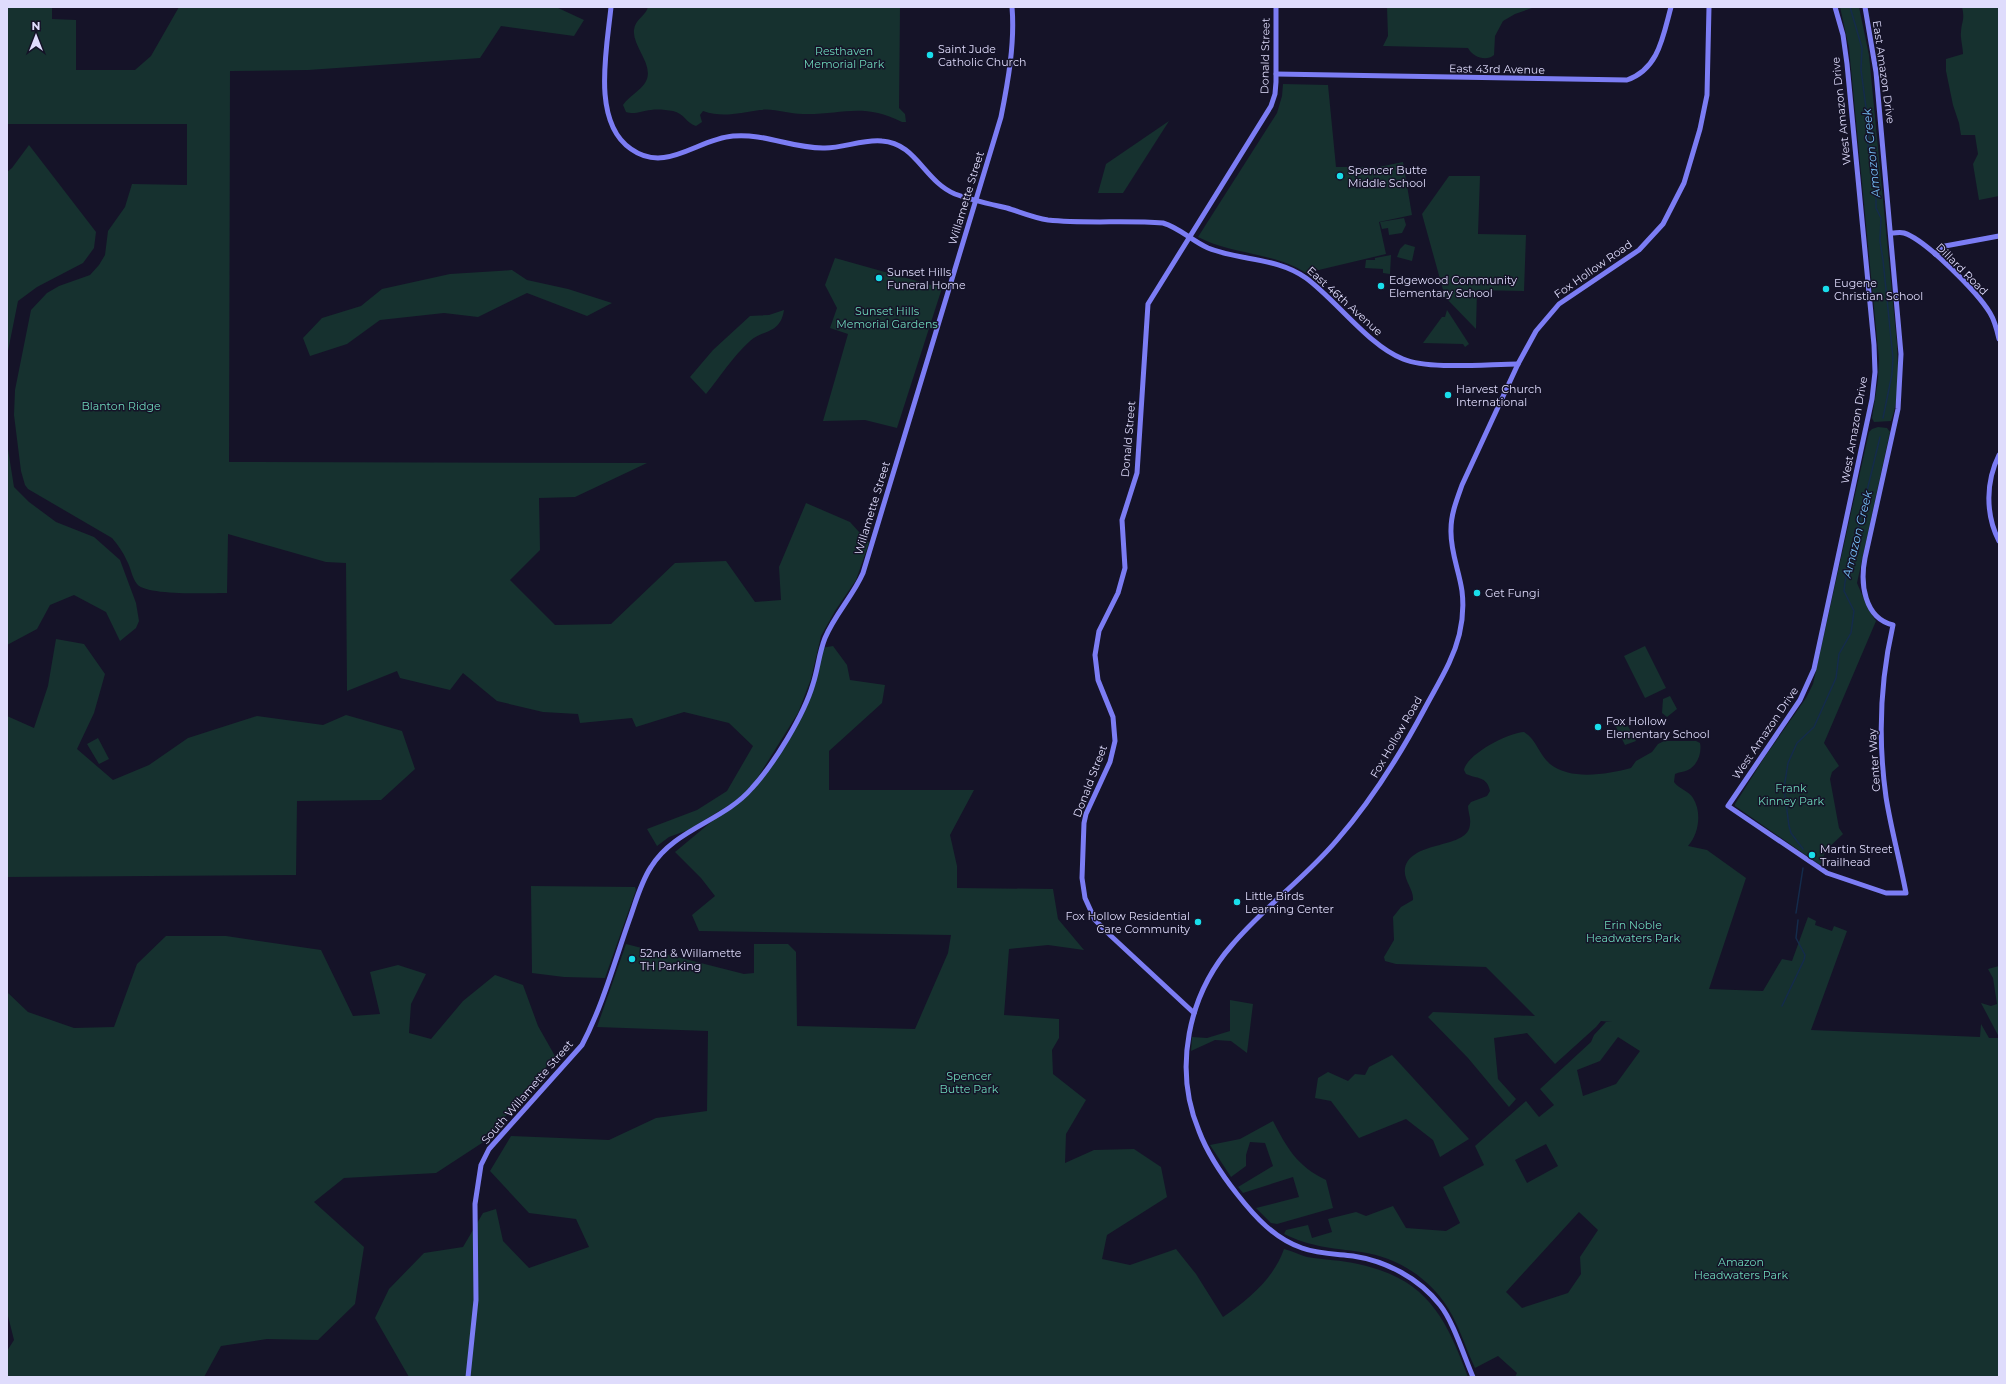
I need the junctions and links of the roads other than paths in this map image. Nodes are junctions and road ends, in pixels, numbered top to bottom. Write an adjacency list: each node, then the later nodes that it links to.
1 (611, 7): 9 (street, East 46th Avenue)
2 (1012, 7): 9 (street, Willamette Street)
3 (1276, 7): 8 (street, Donald Street)
4 (1671, 7): 8 (street, East 43rd Avenue)
5 (1709, 7): 15 (street, Fox Hollow Road)
6 (1835, 7): 19 (street, West Amazon Drive)
7 (1865, 7): 10 (street, East Amazon Drive)
8 (1276, 74): 12 (street, Donald Street)
9 (976, 200): 12 (street, East 46th Avenue); 20 (street, Willamette Street)
10 (1892, 233): 13 (street, Dillard Road); 18 (street, East Amazon Drive)
11 (1999, 236): 13 (street)
12 (1190, 237): 15 (street, East 46th Avenue); 21 (street, Donald Street)
13 (1935, 254): 14 (street, Dillard Road)
14 (1999, 339)
15 (1518, 364): 21 (street, Fox Hollow Road)
16 (1999, 455): 17 (street)
17 (1999, 541)
18 (1893, 625): 19 (street, Center Way)
19 (1906, 893)
20 (621, 945): 22 (street, South Willamette Street)
21 (1194, 1013): 23 (street, Fox Hollow Road)
22 (468, 1377)
23 (1473, 1377)

